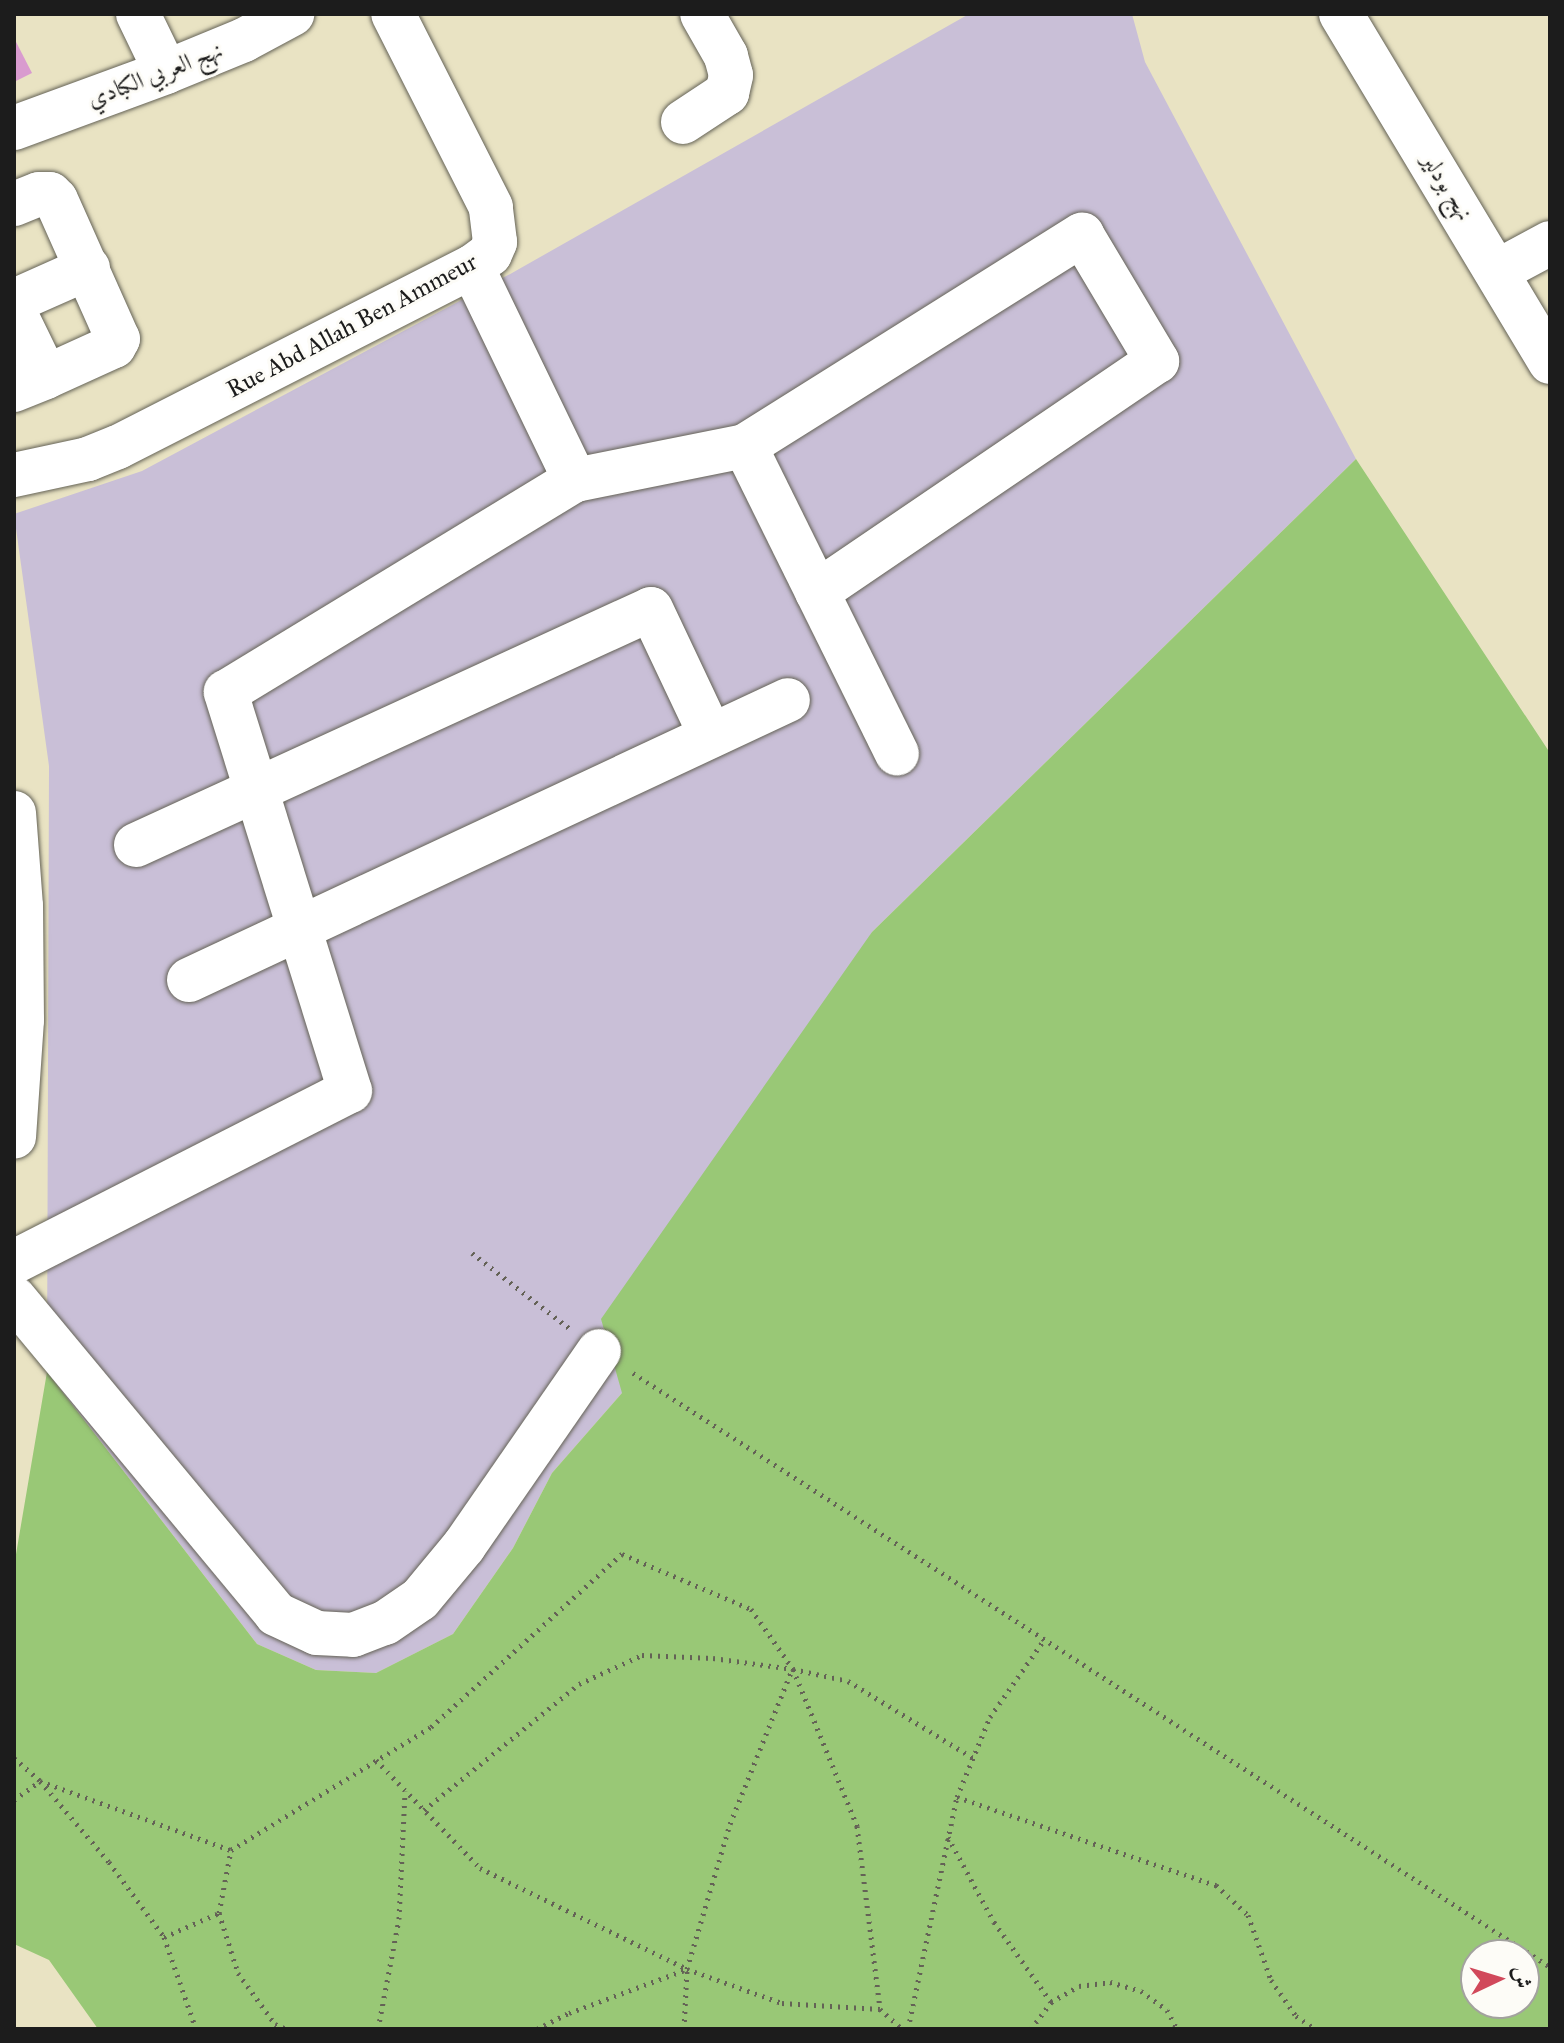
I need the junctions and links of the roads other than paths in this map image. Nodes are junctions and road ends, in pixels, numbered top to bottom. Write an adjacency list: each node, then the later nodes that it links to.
1 (138, 14): 6 (street)
2 (292, 14): 6 (street, نهج العربي الكبادي)
3 (393, 14): 11 (street, Rue Abd Allah Ben Ammeur)
4 (702, 14): 7 (street)
5 (1341, 14): 13 (street, نهج بودلير)
6 (166, 72): 8 (street, نهج العربي الكبادي)
7 (683, 122)
8 (14, 128)
9 (14, 204): 12 (street)
10 (1550, 243): 13 (street)
11 (472, 267): 19 (street, Rue Abd Allah Ben Ammeur); 20 (street)
12 (88, 268): 14 (street); 17 (street)
13 (1498, 271): 16 (street, نهج بودلير)
14 (14, 301)
15 (14, 311): 17 (street)
16 (1550, 362)
17 (30, 384)
18 (745, 446): 20 (street); 21 (street); 21 (street)
19 (14, 475)
20 (575, 480): 25 (street)
21 (817, 592): 24 (street)
22 (788, 700): 23 (street)
23 (711, 736): 25 (street); 28 (street)
24 (897, 753)
25 (257, 793): 27 (street); 28 (street)
26 (14, 813): 30 (street)
27 (136, 845)
28 (298, 929): 29 (street); 31 (street)
29 (189, 980)
30 (14, 1137)
31 (14, 1262)
32 (14, 1298): 33 (street)
33 (599, 1351)

